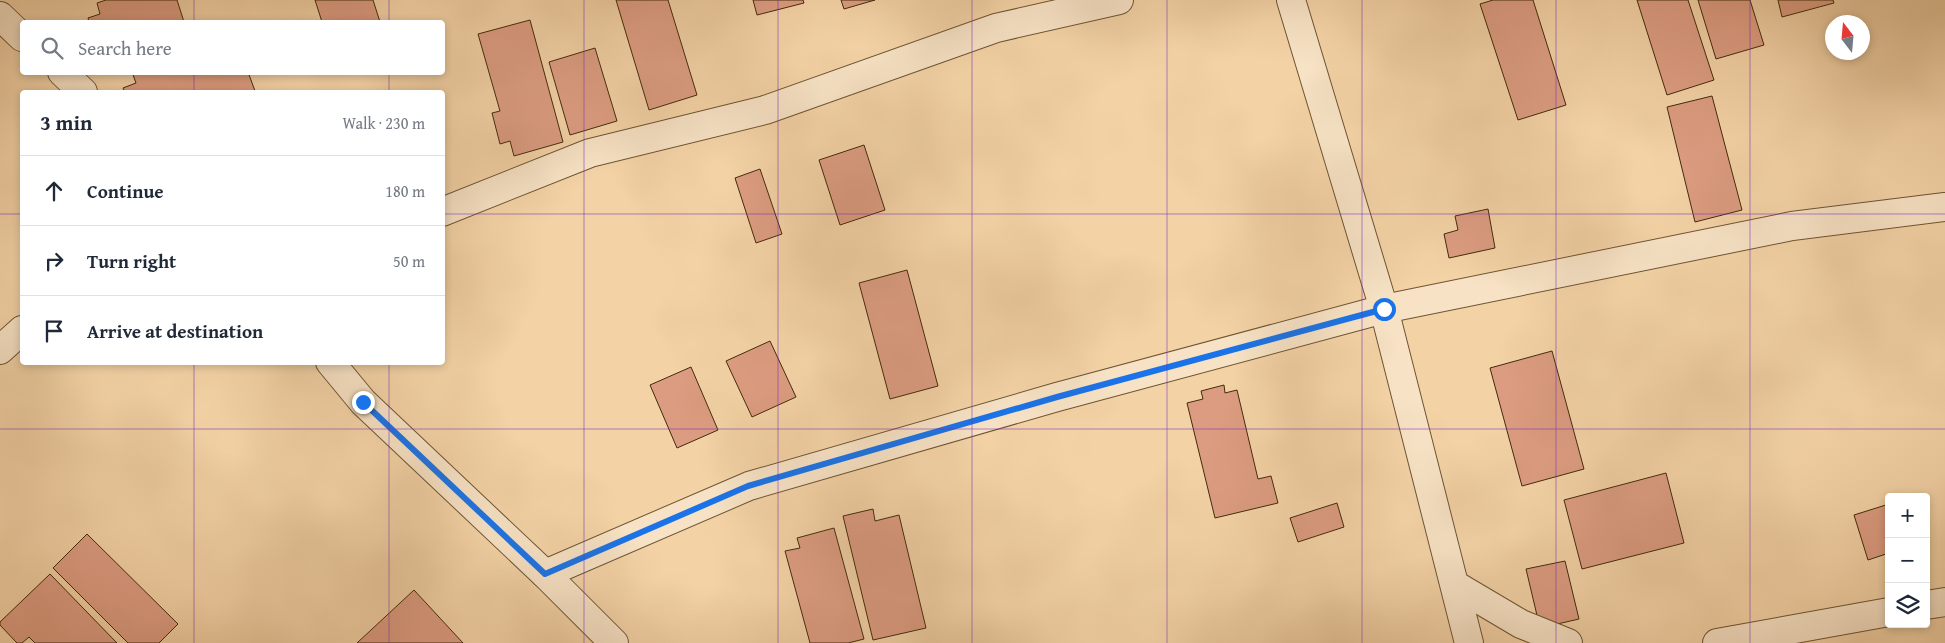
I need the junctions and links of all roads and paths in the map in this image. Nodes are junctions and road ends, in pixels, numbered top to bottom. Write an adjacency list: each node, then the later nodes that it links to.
1 (1119, 0): 8 (street)
2 (1291, 0): 9 (street)
3 (0, 16): 4 (street)
4 (20, 34)
5 (65, 75): 6 (street)
6 (81, 90)
7 (1945, 207): 9 (street)
8 (445, 211)
9 (1384, 309): 13 (street); 14 (street)
10 (20, 332): 11 (street)
11 (0, 350)
12 (332, 365): 13 (street)
13 (545, 574): 18 (street)
14 (1455, 585): 19 (street); 20 (street)
15 (1945, 602): 16 (street)
16 (1930, 604)
17 (1885, 613): 21 (street)
18 (614, 643)
19 (1469, 643)
20 (1568, 643)
21 (1717, 643)

